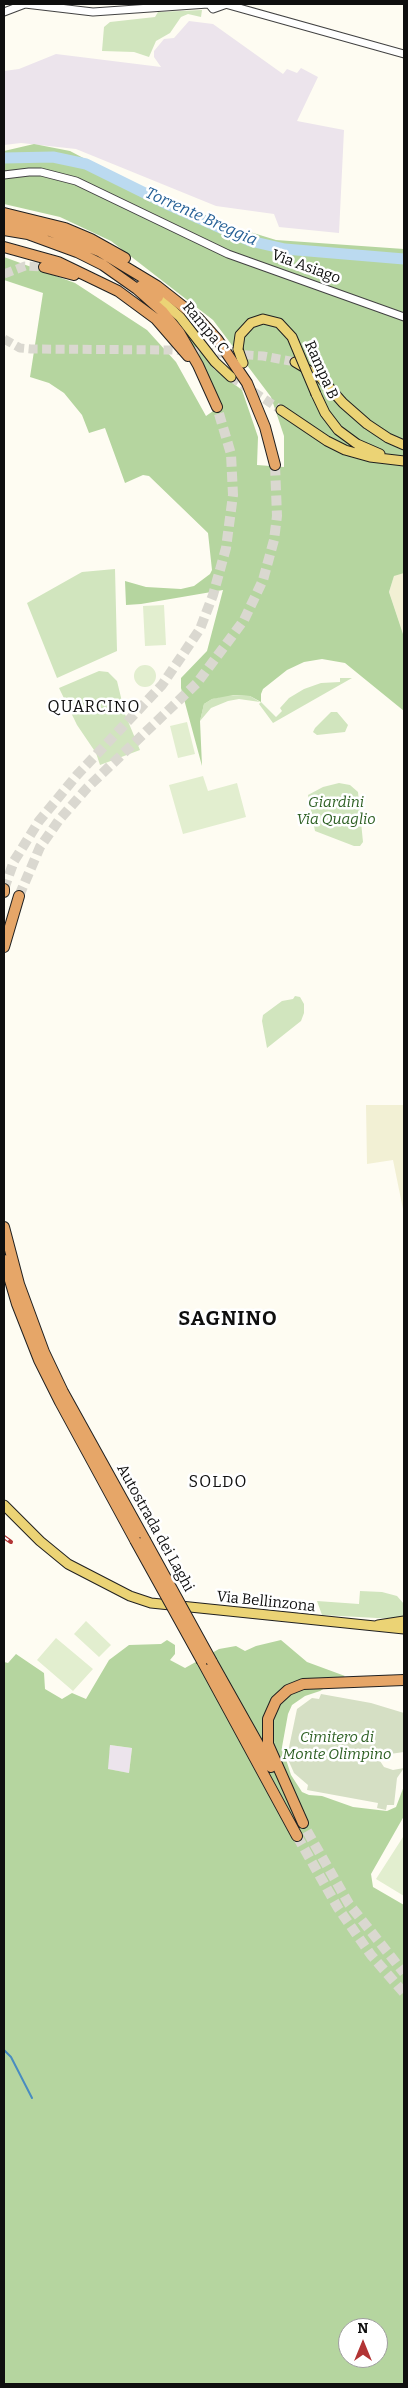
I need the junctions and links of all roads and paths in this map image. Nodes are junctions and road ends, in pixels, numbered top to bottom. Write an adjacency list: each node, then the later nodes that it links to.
1 (208, 4): 2 (street); 3 (street)
2 (222, 5): 4 (street)
3 (4, 12)
4 (403, 53)
5 (4, 175): 14 (street, Via Asiago)
6 (4, 213): 12 (highway)
7 (4, 221): 12 (highway)
8 (4, 230): 10 (highway)
9 (4, 247): 13 (highway)
10 (103, 265): 12 (highway); 17 (highway)
11 (44, 267): 13 (highway)
12 (163, 296): 18 (main road, Rampa C); 21 (highway)
13 (143, 309): 17 (highway)
14 (404, 317)
15 (295, 362): 22 (main road)
16 (243, 363): 21 (highway); 23 (main road, Rampa B, bridge)
17 (203, 376): 19 (highway)
18 (231, 377)
19 (217, 407)
20 (281, 410): 23 (main road)
21 (265, 427): 24 (highway)
22 (404, 445)
23 (404, 460)
24 (275, 465)
25 (19, 896): 26 (highway)
26 (4, 947)
27 (4, 1227): 30 (highway, Autostrada dei Laghi)
28 (4, 1260): 30 (highway, Autostrada dei Laghi)
29 (4, 1505): 32 (main road, Via Bellinzona)
30 (140, 1540): 34 (highway, Autostrada dei Laghi, bridge)
31 (404, 1621): 32 (main road, Via Bellinzona)
32 (378, 1625): 33 (main road, Via Bellinzona)
33 (404, 1629)
34 (207, 1661): 35 (highway, Autostrada dei Laghi); 36 (highway, Autostrada dei Laghi)
35 (404, 1680)
36 (298, 1836)

